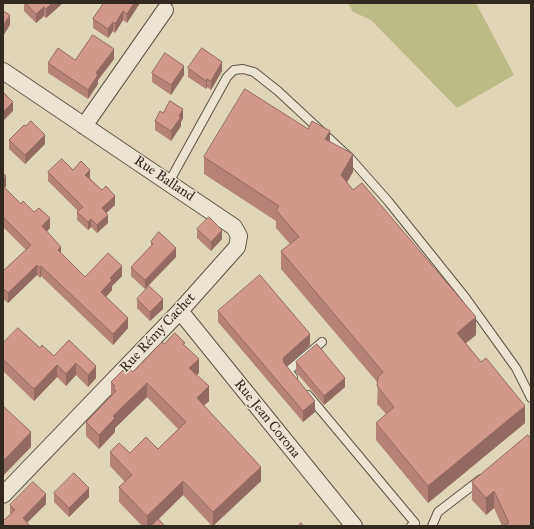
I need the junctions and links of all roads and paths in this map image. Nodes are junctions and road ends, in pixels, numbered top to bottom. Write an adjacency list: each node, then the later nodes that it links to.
1 (165, 10): 3 (street)
2 (3, 71): 3 (street, Rue Balland)
3 (84, 126): 4 (street, Rue Balland)
4 (168, 182): 5 (street, Rue Balland); 8 (lane)
5 (239, 236): 6 (street, Rue Rémy Cachet)
6 (180, 311): 10 (street, Rue Rémy Cachet); 11 (street, Rue Jean Corona)
7 (322, 342): 12 (lane)
8 (531, 398)
9 (488, 474): 13 (lane)
10 (3, 495)
11 (354, 526)
12 (411, 526)
13 (432, 526)

